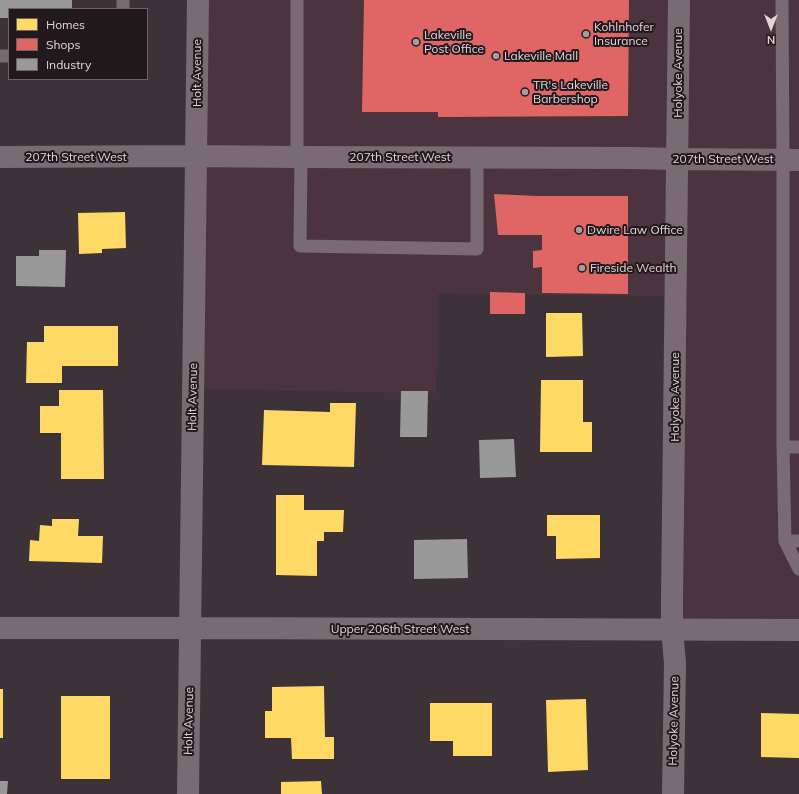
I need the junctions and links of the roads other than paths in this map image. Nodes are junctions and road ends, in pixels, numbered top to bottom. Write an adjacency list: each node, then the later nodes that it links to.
1 (198, 0): 5 (street, Holt Avenue)
2 (297, 0): 7 (lane)
3 (679, 0): 9 (street, Holyoke Avenue)
4 (782, 0): 10 (lane)
5 (196, 156): 6 (street, 207th Street West); 7 (street, 207th Street West); 17 (street, Holt Avenue)
6 (0, 157)
7 (299, 157): 8 (street, 207th Street West); 8 (lane)
8 (477, 157): 9 (street, 207th Street West)
9 (677, 159): 10 (street, 207th Street West); 18 (street, Holyoke Avenue)
10 (791, 160): 11 (lane)
11 (782, 447): 12 (lane); 13 (lane)
12 (799, 447)
13 (785, 541): 14 (lane); 15 (lane)
14 (799, 541)
15 (799, 570)
16 (0, 628): 17 (street, Upper 206th Street West)
17 (190, 628): 18 (street, Upper 206th Street West); 20 (street, Holt Avenue)
18 (672, 629): 19 (street, Upper 206th Street West); 21 (street, Holyoke Avenue)
19 (799, 630)
20 (188, 794)
21 (674, 794)

